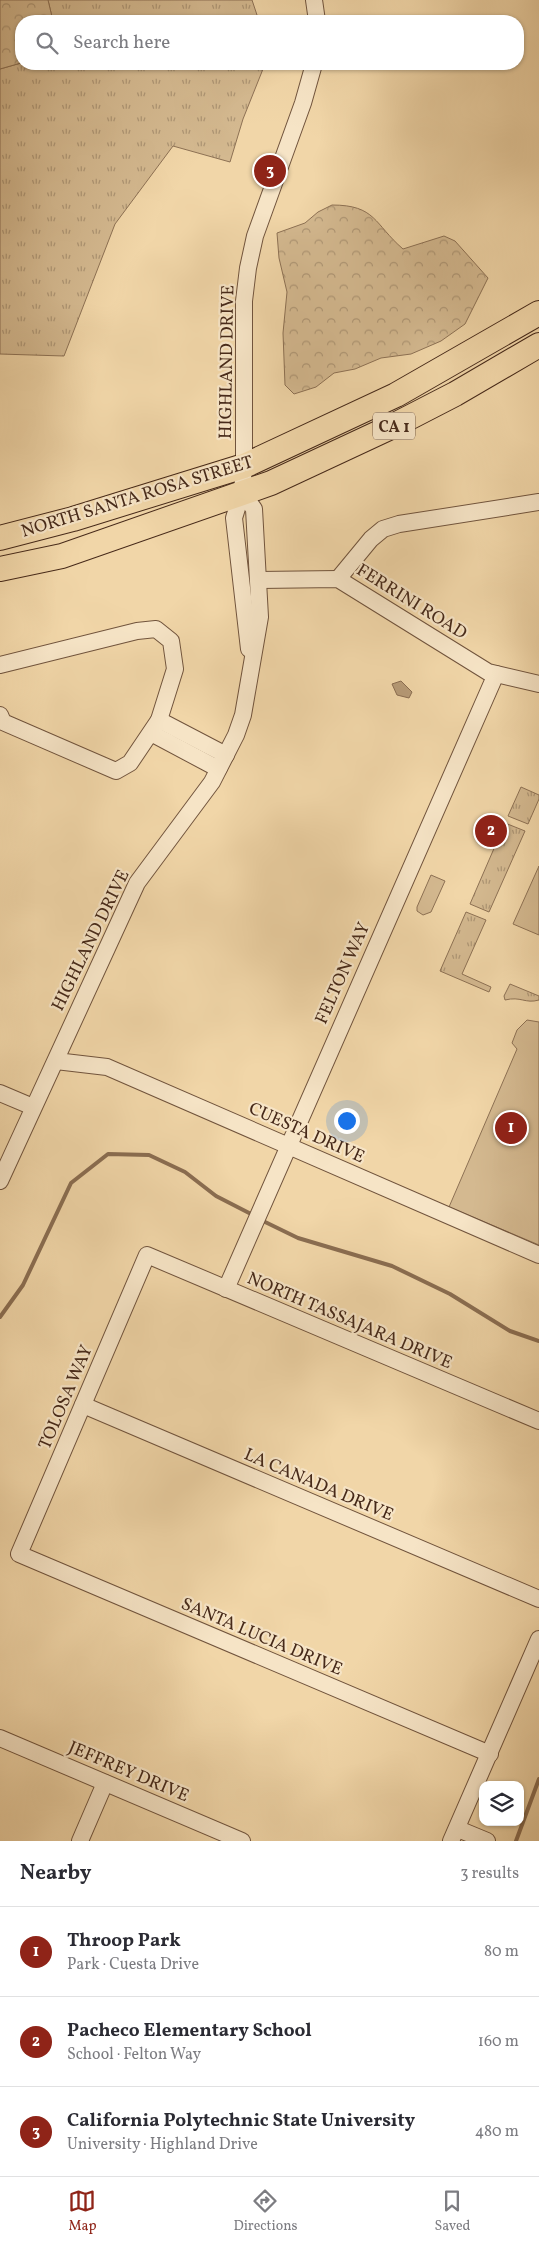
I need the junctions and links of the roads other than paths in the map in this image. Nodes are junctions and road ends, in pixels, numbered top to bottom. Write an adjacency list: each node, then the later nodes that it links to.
1 (314, 0): 2 (street)
2 (316, 15)
3 (312, 70): 6 (street, HIGHLAND DRIVE)
4 (539, 313): 6 (highway, NORTH SANTA ROSA STREET / CA 1)
5 (539, 345): 7 (highway, NORTH SANTA ROSA STREET / CA 1)
6 (244, 466): 7 (street, HIGHLAND DRIVE); 9 (highway, NORTH SANTA ROSA STREET / CA 1)
7 (242, 492): 10 (highway, NORTH SANTA ROSA STREET / CA 1); 12 (street, HIGHLAND DRIVE); 14 (street, HIGHLAND DRIVE)
8 (539, 502): 11 (street)
9 (0, 538)
10 (0, 569)
11 (338, 579): 12 (street, FERRINI ROAD); 15 (street, FERRINI ROAD)
12 (259, 580): 14 (street, HIGHLAND DRIVE)
13 (0, 665): 18 (street)
14 (251, 671): 19 (street, HIGHLAND DRIVE)
15 (496, 674): 16 (street, FERRINI ROAD); 23 (street, FELTON WAY)
16 (539, 684)
17 (0, 716): 18 (street)
18 (155, 727): 19 (street)
19 (223, 762): 20 (street, HIGHLAND DRIVE)
20 (56, 1061): 22 (street, HIGHLAND DRIVE); 23 (street, CUESTA DRIVE)
21 (0, 1093): 22 (street)
22 (33, 1107): 24 (street, HIGHLAND DRIVE)
23 (288, 1146): 25 (street, CUESTA DRIVE); 27 (street, FELTON WAY)
24 (0, 1181)
25 (539, 1255)
26 (146, 1256): 27 (street, NORTH TASSAJARA DRIVE); 28 (street, TOLOSA WAY)
27 (226, 1289): 29 (street, NORTH TASSAJARA DRIVE)
28 (83, 1405): 30 (street, TOLOSA WAY); 31 (street, LA CANADA DRIVE)
29 (539, 1421)
30 (19, 1554): 34 (street, SANTA LUCIA DRIVE)
31 (539, 1599)
32 (539, 1639): 34 (street)
33 (0, 1738): 35 (street, JEFFREY DRIVE)
34 (490, 1754): 36 (street)
35 (105, 1783): 37 (street); 38 (street, JEFFREY DRIVE)
36 (455, 1835): 39 (street)
37 (80, 1841)
38 (242, 1841)
39 (486, 1841)

